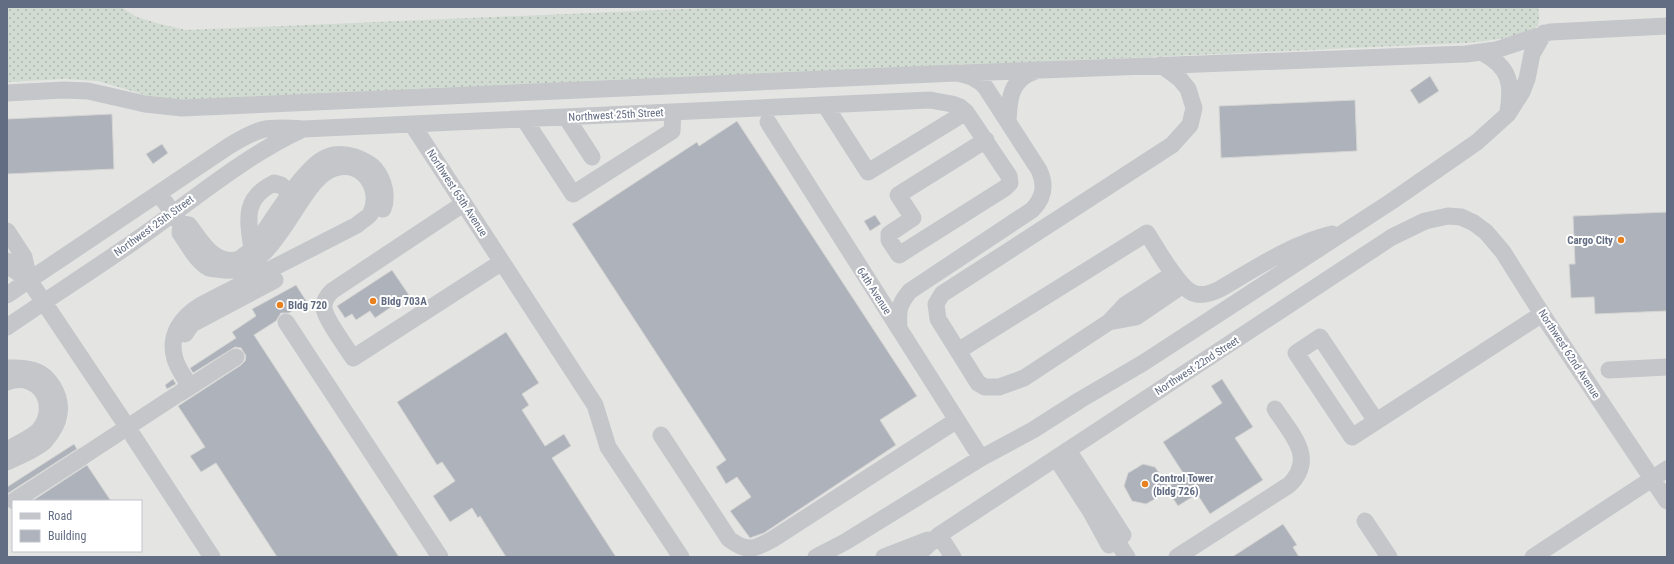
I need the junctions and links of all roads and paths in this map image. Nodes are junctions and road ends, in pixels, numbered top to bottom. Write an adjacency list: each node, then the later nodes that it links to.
1 (1667, 26): 2 (street)
2 (1544, 33): 3 (street); 11 (street)
3 (1483, 53): 4 (street); 11 (street)
4 (1161, 65): 5 (street); 38 (street)
5 (1040, 70): 6 (street); 15 (street)
6 (956, 73): 7 (street); 15 (street)
7 (7, 93)
8 (825, 105): 9 (street, Northwest 25th Street); 10 (street, Northwest 25th Street); 10 (street)
9 (673, 112): 12 (street, Northwest 25th Street); 13 (street)
10 (966, 112): 18 (street)
11 (1508, 114): 25 (street)
12 (566, 117): 13 (street, Northwest 25th Street); 19 (street)
13 (524, 119): 16 (street, Northwest 25th Street)
14 (768, 122): 37 (street, 64th Avenue)
15 (1008, 122): 37 (street)
16 (412, 124): 17 (street, Northwest 25th Street); 22 (street, Northwest 65th Avenue)
17 (303, 129): 20 (street, Northwest 25th Street); 24 (street, Northwest 25th Street)
18 (986, 140): 18 (street)
19 (592, 157)
20 (159, 194): 24 (street); 30 (street, Northwest 25th Street)
21 (295, 198): 24 (street); 27 (street); 27 (street); 43 (street)
22 (463, 204): 29 (street, Northwest 65th Avenue); 29 (street)
23 (1461, 217): 34 (street, Northwest 62nd Avenue); 52 (street, Northwest 22nd Street)
24 (177, 218): 27 (street); 33 (street, Northwest 25th Street)
25 (1348, 230): 31 (street); 53 (street)
26 (7, 231): 30 (street)
27 (252, 250)
28 (7, 261): 30 (street)
29 (502, 262): 63 (street, Northwest 65th Avenue)
30 (29, 280): 32 (street, Northwest 25th Street); 33 (street)
31 (1178, 280): 38 (street); 38 (street)
32 (7, 295)
33 (43, 302): 36 (street, Northwest 25th Street); 46 (street)
34 (1542, 314): 48 (street); 56 (street, Northwest 62nd Avenue)
35 (286, 322): 62 (street)
36 (7, 327)
37 (899, 329): 47 (street, 64th Avenue)
38 (958, 351)
39 (236, 357): 43 (street)
40 (1667, 367): 42 (street)
41 (7, 368): 54 (street)
42 (1609, 370)
43 (189, 378): 57 (street, bridge)
44 (7, 382): 51 (street)
45 (1275, 409): 69 (street)
46 (122, 419)
47 (957, 420): 49 (street); 53 (street, 64th Avenue)
48 (1376, 421): 48 (street)
49 (661, 435)
50 (133, 436): 61 (street)
51 (7, 449)
52 (1062, 454): 60 (street, Northwest 22nd Street); 68 (street)
53 (981, 458): 64 (street)
54 (7, 462)
55 (1667, 469): 56 (street)
56 (1652, 478): 58 (street, Northwest 62nd Avenue); 71 (street)
57 (15, 500)
58 (1667, 501)
59 (1365, 522): 70 (street)
60 (940, 535): 65 (street, Northwest 22nd Street); 66 (street, Northwest 22nd Street); 67 (street)
61 (212, 557)
62 (440, 557)
63 (681, 557)
64 (816, 557)
65 (884, 557)
66 (915, 557)
67 (953, 557)
68 (1127, 557)
69 (1177, 557)
70 (1389, 557)
71 (1533, 557)

